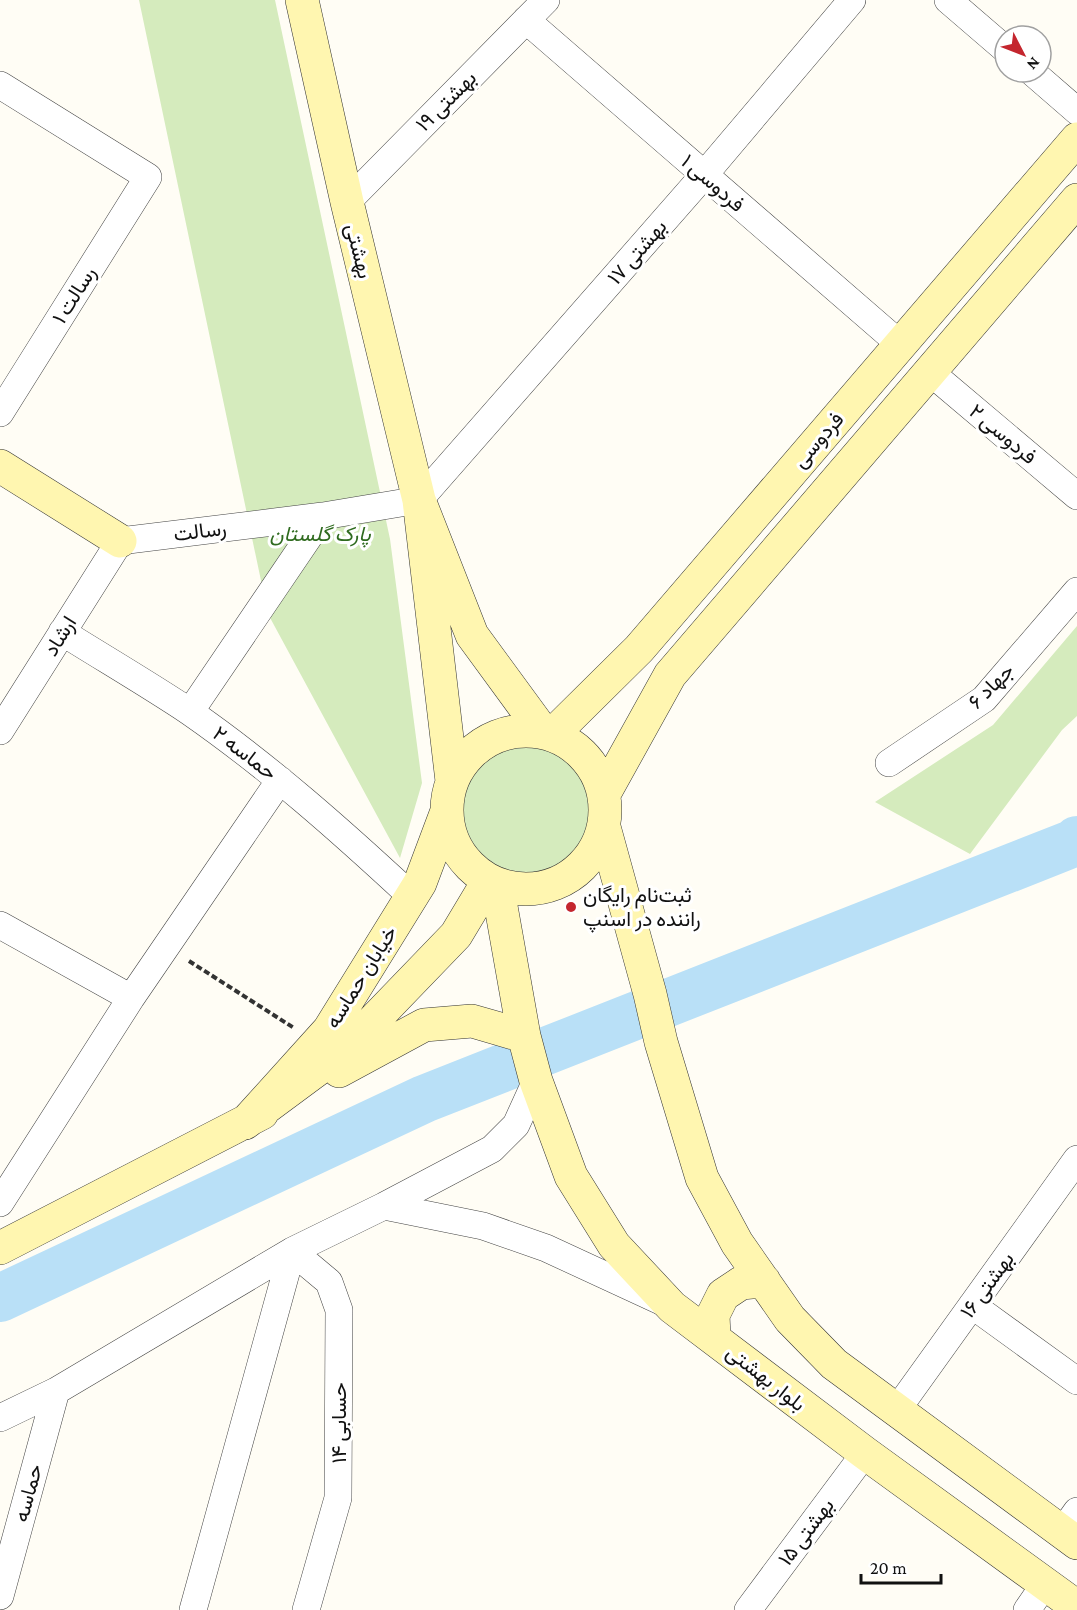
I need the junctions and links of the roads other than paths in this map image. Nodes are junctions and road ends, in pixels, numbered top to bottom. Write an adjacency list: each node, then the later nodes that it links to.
1 (302, 0): 13 (main road, بهشتی)
2 (546, 0): 5 (street, بهشتی ۱۹)
3 (852, 0): 11 (street, بهشتی ۱۷)
4 (948, 0): 6 (street)
5 (526, 20): 11 (street, فردوسی ۱); 13 (street, بهشتی ۱۹)
6 (993, 39)
7 (1046, 84): 9 (street)
8 (0, 85): 16 (street, رسالت ۱)
9 (1077, 111)
10 (1077, 139): 14 (main road, فردوسی)
11 (704, 175): 14 (street, فردوسی ۱); 19 (street, بهشتی ۱۷)
12 (1077, 200): 15 (main road, فردوسی)
13 (347, 202): 19 (main road, بهشتی)
14 (901, 345): 26 (main road, فردوسی)
15 (930, 372): 18 (street, فردوسی ۲); 29 (main road, فردوسی)
16 (0, 413)
17 (0, 466): 21 (main road)
18 (1077, 496)
19 (419, 500): 20 (street, رسالت); 26 (main road); 30 (main road)
20 (323, 516): 21 (street, رسالت); 24 (street)
21 (120, 541): 23 (street, ارشاد)
22 (1077, 591): 27 (street, جهاد ۶)
23 (62, 632): 24 (street, حماسه ۲); 25 (street, ارشاد)
24 (190, 712): 28 (street, حماسه ۲)
25 (0, 731)
26 (548, 733): 29 (main road); 30 (main road)
27 (889, 763)
28 (280, 780): 33 (street, حماسه ۲); 35 (street)
29 (604, 794): 31 (main road)
30 (450, 796): 32 (main road); 33 (main road, خیابان حماسه)
31 (604, 827): 32 (main road); 44 (main road)
32 (493, 882): 36 (main road, بلوار بهشتی); 38 (main road, خیابان حماسه)
33 (411, 896): 38 (main road, خیابان حماسه)
34 (0, 925): 35 (street)
35 (130, 998): 40 (street)
36 (524, 1035): 37 (main road, بلوار بهشتی); 38 (main road)
37 (536, 1081): 41 (street); 46 (main road, بلوار بهشتی)
38 (244, 1123): 42 (main road, خیابان حماسه)
39 (1077, 1159): 45 (street, بهشتی ۱۶)
40 (0, 1203)
41 (384, 1206): 43 (street); 46 (street)
42 (0, 1248)
43 (292, 1251): 49 (street); 57 (street); 58 (street, حسابی ۱۴)
44 (764, 1281): 47 (main road); 50 (main road)
45 (972, 1305): 48 (street); 50 (street, بهشتی ۱۶)
46 (672, 1306): 47 (main road, بلوار بهشتی)
47 (714, 1337): 52 (main road, بلوار بهشتی)
48 (1077, 1381)
49 (56, 1391): 51 (street); 55 (street, حماسه)
50 (896, 1411): 53 (main road)
51 (0, 1419)
52 (865, 1453): 54 (main road, بلوار بهشتی); 59 (street, بهشتی ۱۵)
53 (1072, 1528)
54 (1045, 1584): 56 (main road, بلوار بهشتی); 60 (street)
55 (0, 1596)
56 (1077, 1607)
57 (193, 1610)
58 (306, 1610)
59 (748, 1610)
60 (1027, 1610)

